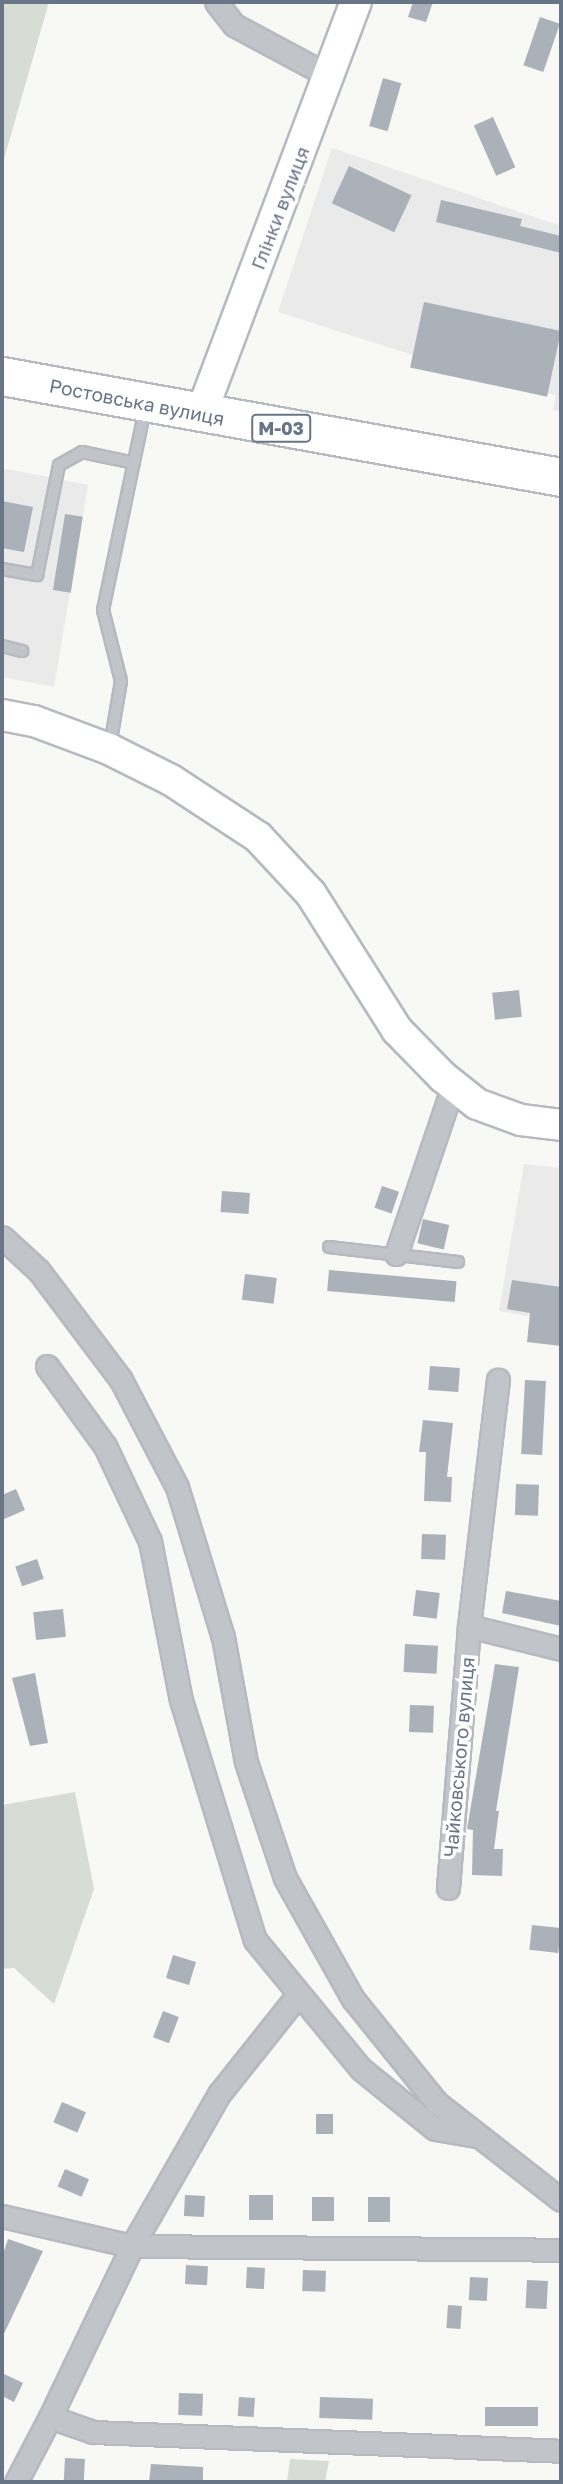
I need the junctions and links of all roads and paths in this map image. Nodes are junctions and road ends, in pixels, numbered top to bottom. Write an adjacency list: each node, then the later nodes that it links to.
1 (216, 2): 3 (street)
2 (356, 2): 3 (main road, Глінки вулиця)
3 (331, 77): 6 (main road, Глінки вулиця)
4 (2, 376): 5 (highway, Ростовська вулиця / М-03)
5 (146, 404): 6 (highway, Ростовська вулиця / М-03); 7 (lane)
6 (201, 414): 8 (highway, Ростовська вулиця / М-03)
7 (134, 463): 9 (lane); 13 (lane)
8 (561, 477)
9 (2, 569)
10 (2, 646): 11 (lane)
11 (22, 651)
12 (2, 715): 13 (main road)
13 (109, 748): 14 (main road)
14 (448, 1081): 15 (main road); 18 (street)
15 (561, 1125)
16 (2, 1237): 26 (street)
17 (329, 1247): 18 (lane)
18 (396, 1254): 19 (lane)
19 (458, 1262)
20 (47, 1366): 25 (street)
21 (498, 1380): 22 (street, Чайковського вулиця)
22 (469, 1626): 23 (street, Чайковського вулиця); 24 (street, Чайковського вулиця)
23 (561, 1649)
24 (448, 1888)
25 (297, 1996): 26 (street); 29 (street)
26 (480, 2137): 27 (street)
27 (561, 2200)
28 (2, 2216): 29 (street)
29 (132, 2246): 30 (street); 31 (street)
30 (561, 2250)
31 (50, 2417): 32 (street); 33 (street)
32 (561, 2451)
33 (16, 2482)

